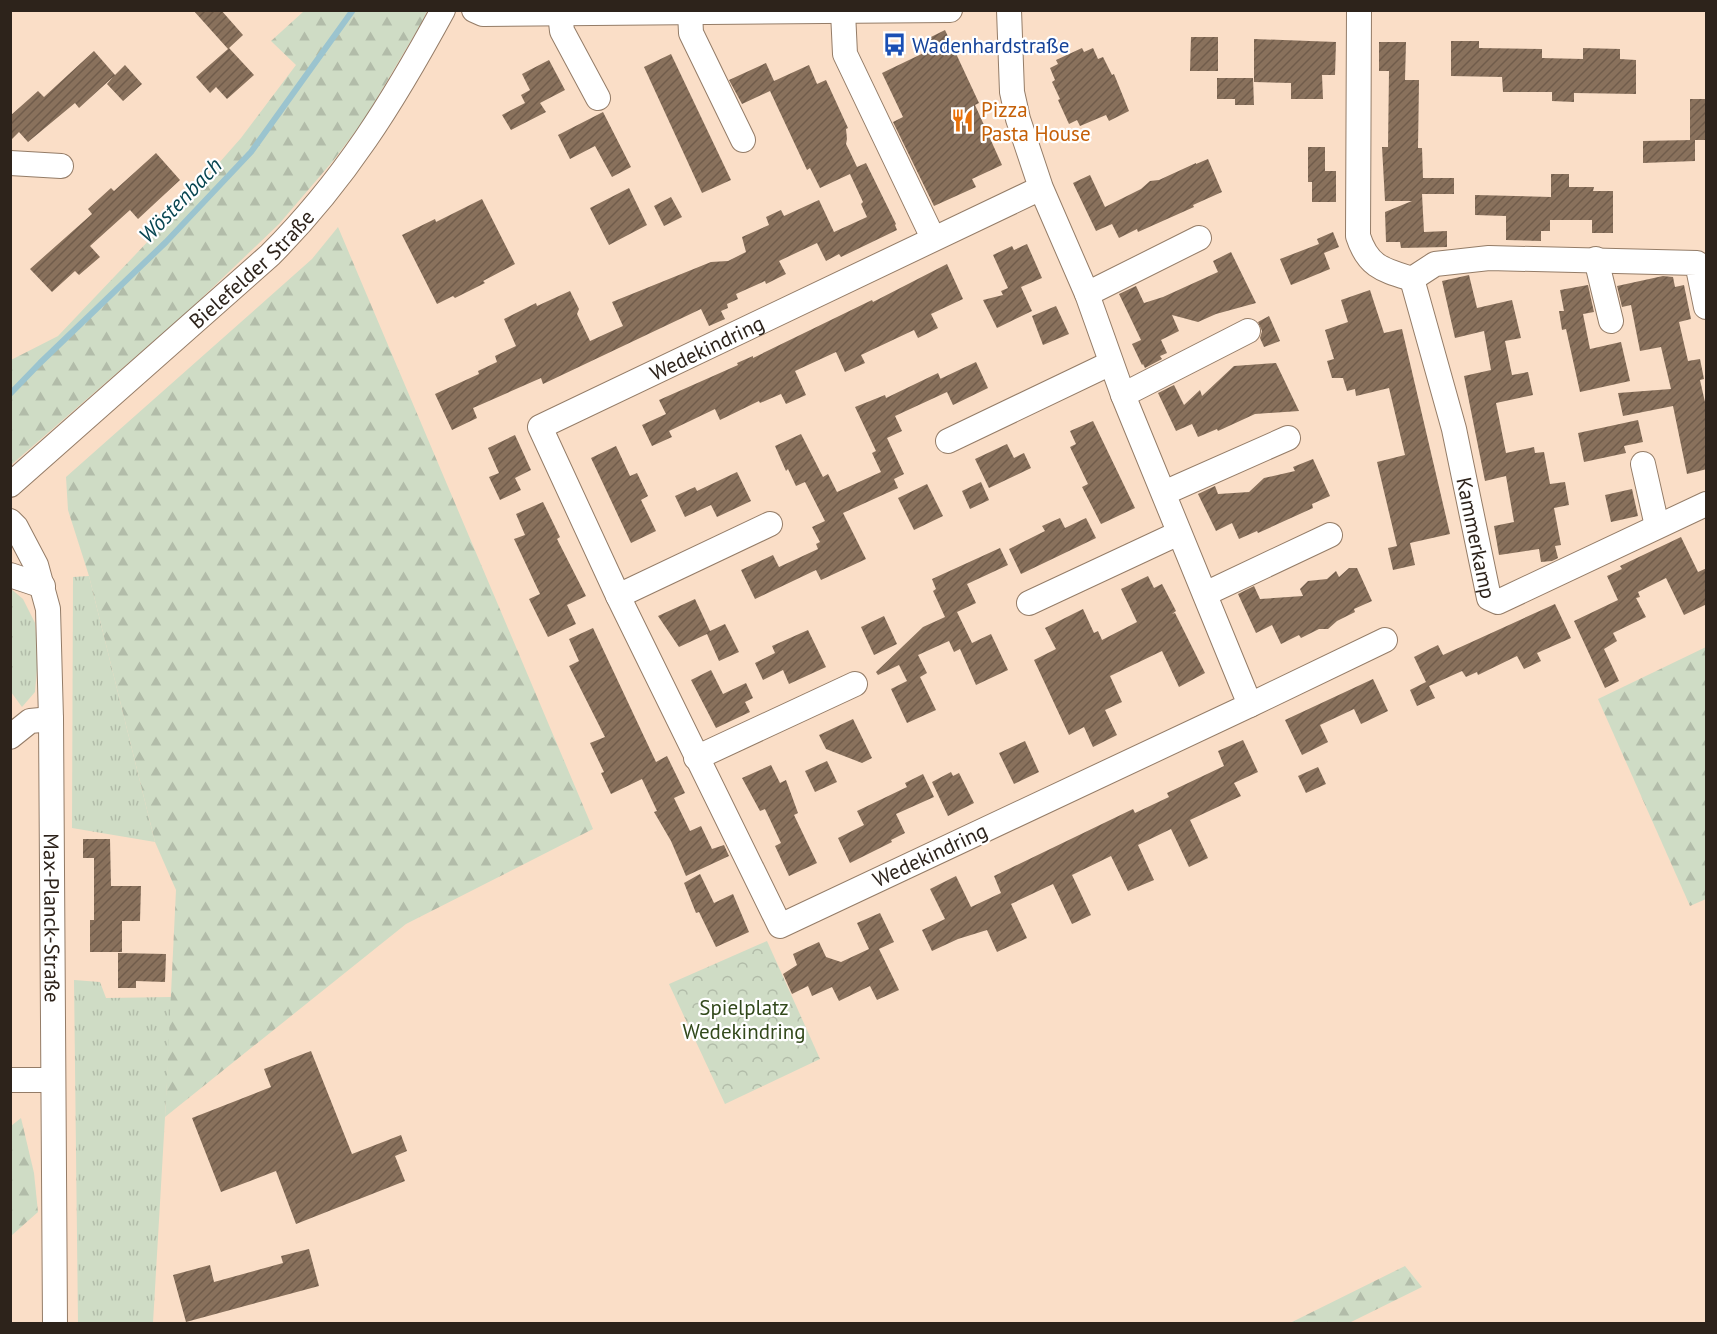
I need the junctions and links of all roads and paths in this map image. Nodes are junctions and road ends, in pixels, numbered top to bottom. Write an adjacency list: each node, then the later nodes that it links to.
1 (443, 10): 27 (street, Bielefelder Straße)
2 (474, 10): 8 (street)
3 (950, 10): 7 (street)
4 (1009, 10): 13 (street)
5 (1359, 10): 17 (street)
6 (690, 12): 7 (street); 8 (street); 10 (street)
7 (843, 12): 14 (street)
8 (560, 13): 9 (street)
9 (598, 98)
10 (743, 140)
11 (10, 163): 12 (street)
12 (61, 166)
13 (1041, 188): 14 (street, Wedekindring); 18 (street)
14 (933, 238): 38 (street, Wedekindring)
15 (1198, 238): 18 (street)
16 (1596, 259): 17 (street); 19 (street); 20 (street)
17 (1412, 279): 32 (street, Kammerkamp)
18 (1087, 294): 22 (street)
19 (1707, 307)
20 (1611, 321)
21 (1248, 331): 23 (street)
22 (1111, 363): 23 (street); 25 (street)
23 (1123, 394): 28 (street)
24 (1288, 438): 28 (street)
25 (948, 441)
26 (1643, 464): 32 (street)
27 (10, 485)
28 (1164, 493): 33 (street)
29 (1707, 504): 32 (street, Kammerkamp)
30 (10, 521): 36 (street, Max-Planck-Straße)
31 (770, 524): 38 (street)
32 (1657, 526)
33 (1179, 533): 37 (street); 39 (street)
34 (1330, 535): 37 (street)
35 (10, 575): 36 (street)
36 (43, 586): 43 (street, Max-Planck-Straße)
37 (1205, 594): 42 (street)
38 (618, 596): 45 (street, Wedekindring)
39 (1029, 603)
40 (1385, 640): 42 (street, Wedekindring)
41 (855, 684): 45 (street)
42 (1250, 705): 45 (street, Wedekindring)
43 (51, 719): 44 (street); 47 (street, Max-Planck-Straße)
44 (10, 737)
45 (696, 758)
46 (10, 1080): 47 (street)
47 (52, 1080): 48 (street, Max-Planck-Straße)
48 (55, 1323)

